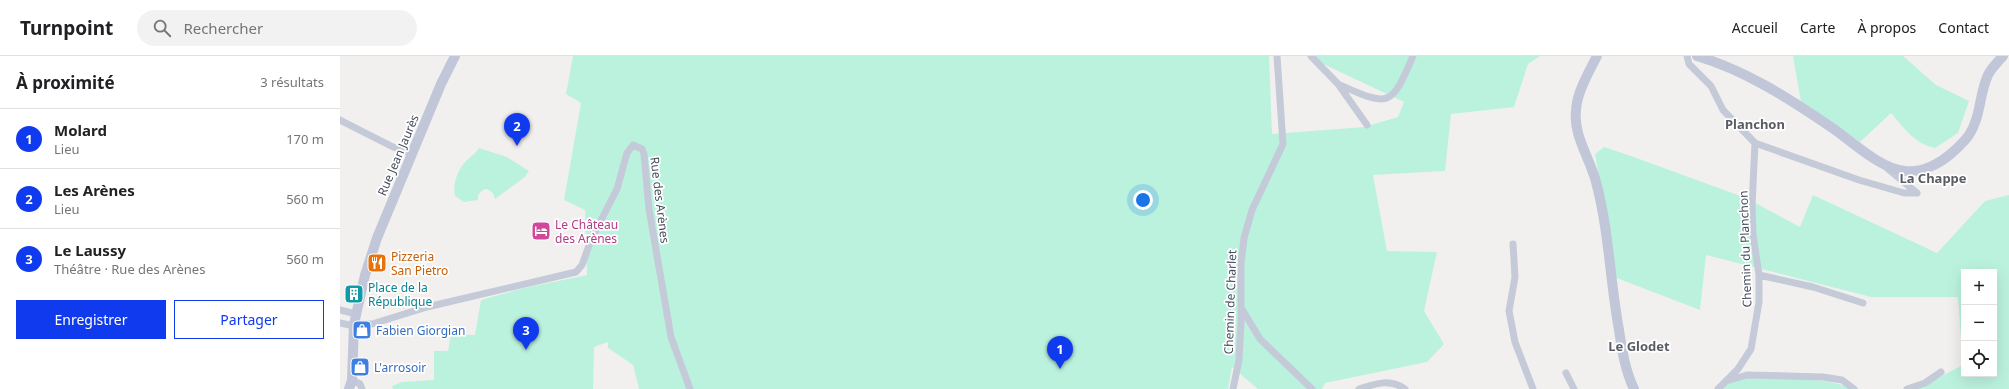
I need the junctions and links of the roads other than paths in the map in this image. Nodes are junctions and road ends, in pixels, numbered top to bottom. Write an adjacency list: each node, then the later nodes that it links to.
1 (455, 56): 13 (street, Rue Jean Jaurès)
2 (1277, 56): 18 (street, Chemin de Charlet)
3 (1311, 56): 9 (street)
4 (1412, 56): 9 (street)
5 (1597, 56): 35 (street)
6 (1687, 56): 12 (street)
7 (1697, 56): 14 (street)
8 (2003, 56): 14 (street)
9 (1338, 84): 11 (street)
10 (340, 120): 13 (street)
11 (1366, 125)
12 (1755, 143): 14 (street); 16 (street, Chemin du Planchon)
13 (413, 154): 20 (street, Rue Jean Jaurès)
14 (1881, 162)
15 (1513, 244): 33 (street)
16 (1759, 275): 17 (street); 24 (street, Chemin du Planchon)
17 (1863, 303)
18 (1241, 308): 28 (street, Chemin de Charlet); 29 (street)
19 (340, 310): 20 (street)
20 (355, 321): 21 (street); 25 (street, Rue Jean Jaurès); 27 (street, Rue des Arènes)
21 (340, 323)
22 (1941, 372): 38 (street)
23 (1566, 373): 34 (street)
24 (1724, 382): 36 (street, Chemin du Planchon); 37 (street)
25 (350, 384): 26 (street)
26 (362, 389)
27 (690, 389)
28 (1233, 389)
29 (1312, 389)
30 (1359, 389): 32 (street)
31 (1397, 389): 32 (street)
32 (1405, 389)
33 (1533, 389)
34 (1574, 389)
35 (1634, 389)
36 (1718, 389)
37 (1854, 389)
38 (1907, 389)

